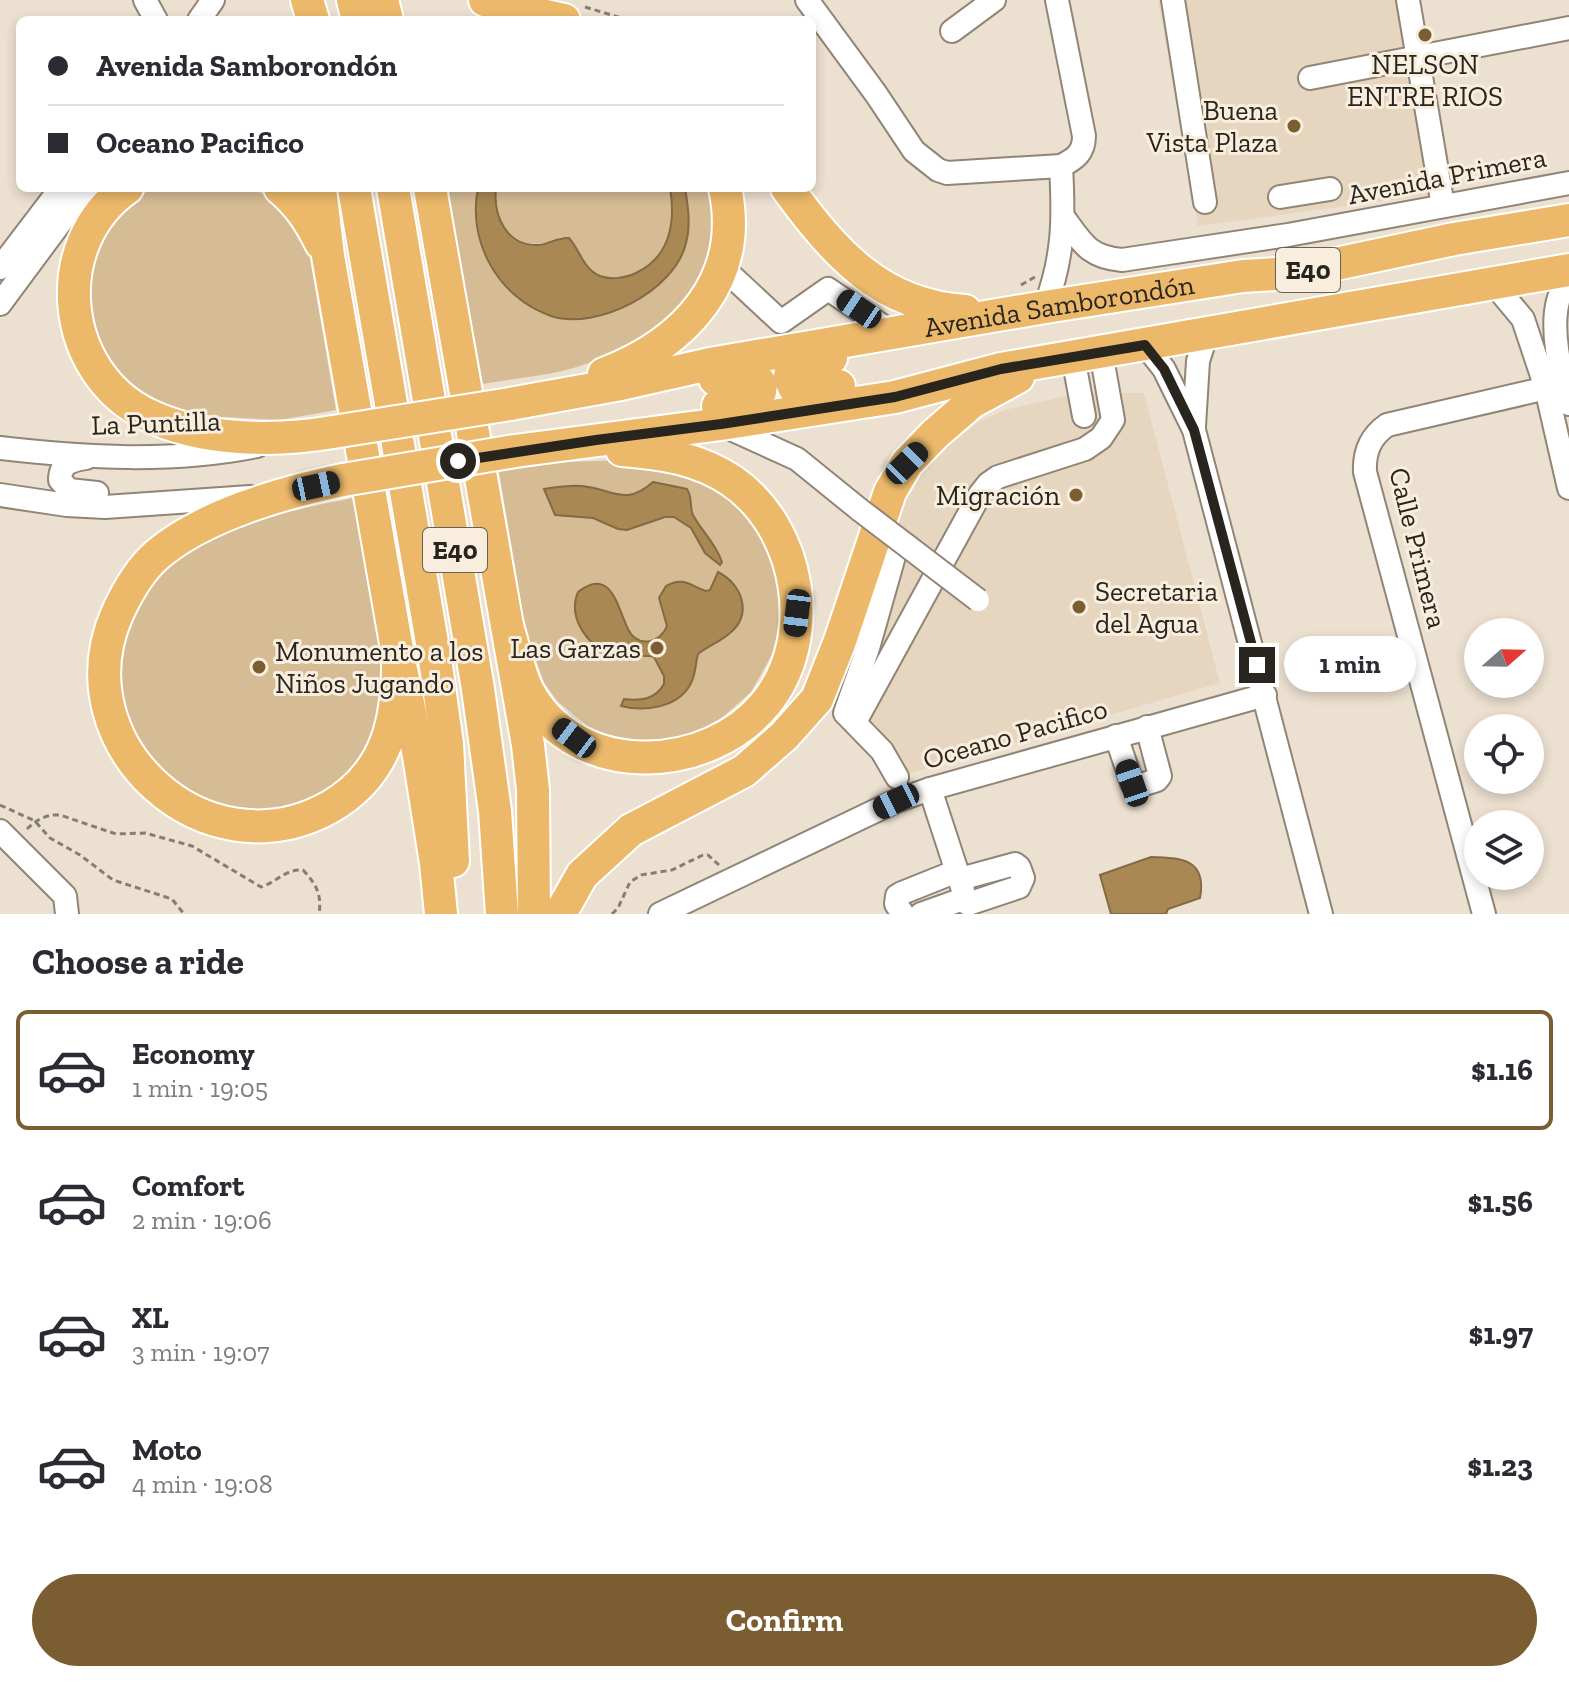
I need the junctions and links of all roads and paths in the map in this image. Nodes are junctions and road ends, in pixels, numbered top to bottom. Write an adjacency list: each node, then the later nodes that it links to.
1 (485, 0): 7 (highway)
2 (807, 0): 13 (street)
3 (994, 0): 10 (street)
4 (1057, 0): 13 (street)
5 (1173, 0): 28 (street)
6 (1408, 0): 11 (street)
7 (570, 13): 8 (path)
8 (595, 16)
9 (1569, 28): 11 (street)
10 (952, 31)
11 (1418, 56): 12 (street); 29 (street)
12 (1310, 78)
13 (1061, 166): 30 (street)
14 (1569, 183): 29 (street, Avenida Primera)
15 (1330, 189): 27 (street)
16 (58, 192): 36 (street)
17 (82, 192): 36 (street)
18 (122, 192): 57 (highway, Avenida Samborondón)
19 (285, 192): 33 (highway)
20 (320, 192): 33 (highway)
21 (355, 192): 86 (highway, E40)
22 (394, 192): 87 (highway, E40)
23 (431, 192): 32 (highway)
24 (440, 192): 32 (highway)
25 (725, 192): 35 (highway)
26 (790, 192): 40 (highway)
27 (1280, 197)
28 (1205, 202)
29 (1443, 206): 30 (street, Avenida Primera)
30 (1064, 218): 34 (street)
31 (1569, 220): 40 (highway, Avenida Samborondón / E40)
32 (438, 224): 69 (highway)
33 (328, 256): 70 (highway)
34 (1060, 257): 40 (street); 40 (path)
35 (722, 267): 43 (street); 52 (highway)
36 (5, 269): 41 (street)
37 (1569, 270): 39 (highway, Avenida Samborondón / E40)
38 (1569, 277): 51 (street)
39 (1493, 283): 45 (highway, Avenida Samborondón / E40); 51 (street)
40 (1026, 302): 42 (highway, Avenida Samborondón / E40)
41 (0, 304)
42 (960, 321): 44 (highway, Avenida Samborondón / E40); 49 (highway)
43 (781, 322): 44 (street); 47 (street)
44 (893, 333): 47 (highway, Avenida Samborondón / E40)
45 (1207, 333): 46 (highway, Avenida Samborondón / E40); 56 (street)
46 (1145, 345): 48 (highway, Avenida Samborondón / E40); 56 (street)
47 (773, 353): 50 (highway, Avenida Samborondón / E40)
48 (1074, 357): 49 (highway, Avenida Samborondón / E40); 54 (street); 72 (highway); 72 (street)
49 (1001, 369): 53 (highway, Avenida Samborondón / E40)
50 (621, 384): 52 (highway, Avenida Samborondón / E40); 58 (highway)
51 (1560, 392): 63 (street); 95 (street, Calle Primera)
52 (548, 396): 57 (highway, Avenida Samborondón / E40, bridge)
53 (806, 411): 55 (highway, Avenida Samborondón / E40); 62 (street)
54 (1084, 416)
55 (721, 424): 58 (highway, Avenida Samborondón / E40); 62 (street)
56 (1194, 430): 71 (street)
57 (323, 434): 61 (street, La Puntilla)
58 (596, 440): 59 (highway, Avenida Samborondón / E40)
59 (555, 446): 64 (highway, Avenida Samborondón / E40, bridge); 69 (highway)
60 (0, 448): 61 (street, La Puntilla)
61 (91, 457): 66 (street)
62 (797, 459): 67 (street, bridge)
63 (1569, 488)
64 (293, 493): 66 (street); 70 (highway, Avenida Samborondón)
65 (0, 495): 66 (street)
66 (171, 505)
67 (898, 542): 68 (street, bridge); 72 (street)
68 (978, 600)
69 (507, 626): 88 (highway)
70 (398, 655): 85 (highway)
71 (1265, 695): 73 (street, Oceano Pacifico); 94 (street)
72 (839, 711): 75 (street); 89 (highway)
73 (1147, 727): 74 (street, Oceano Pacifico); 74 (street)
74 (1116, 736): 76 (street, Oceano Pacifico)
75 (897, 777)
76 (930, 789): 80 (street, Oceano Pacifico); 81 (street)
77 (0, 805): 78 (path)
78 (35, 821): 83 (path); 84 (path)
79 (0, 831): 82 (street)
80 (732, 880): 90 (path); 91 (street, Oceano Pacifico)
81 (964, 893): 92 (street); 93 (street)
82 (67, 914)
83 (184, 914)
84 (319, 914)
85 (441, 914)
86 (454, 914)
87 (502, 914)
88 (534, 914)
89 (560, 914)
90 (612, 914)
91 (660, 914)
92 (903, 914)
93 (921, 914)
94 (1321, 914)
95 (1484, 914)

